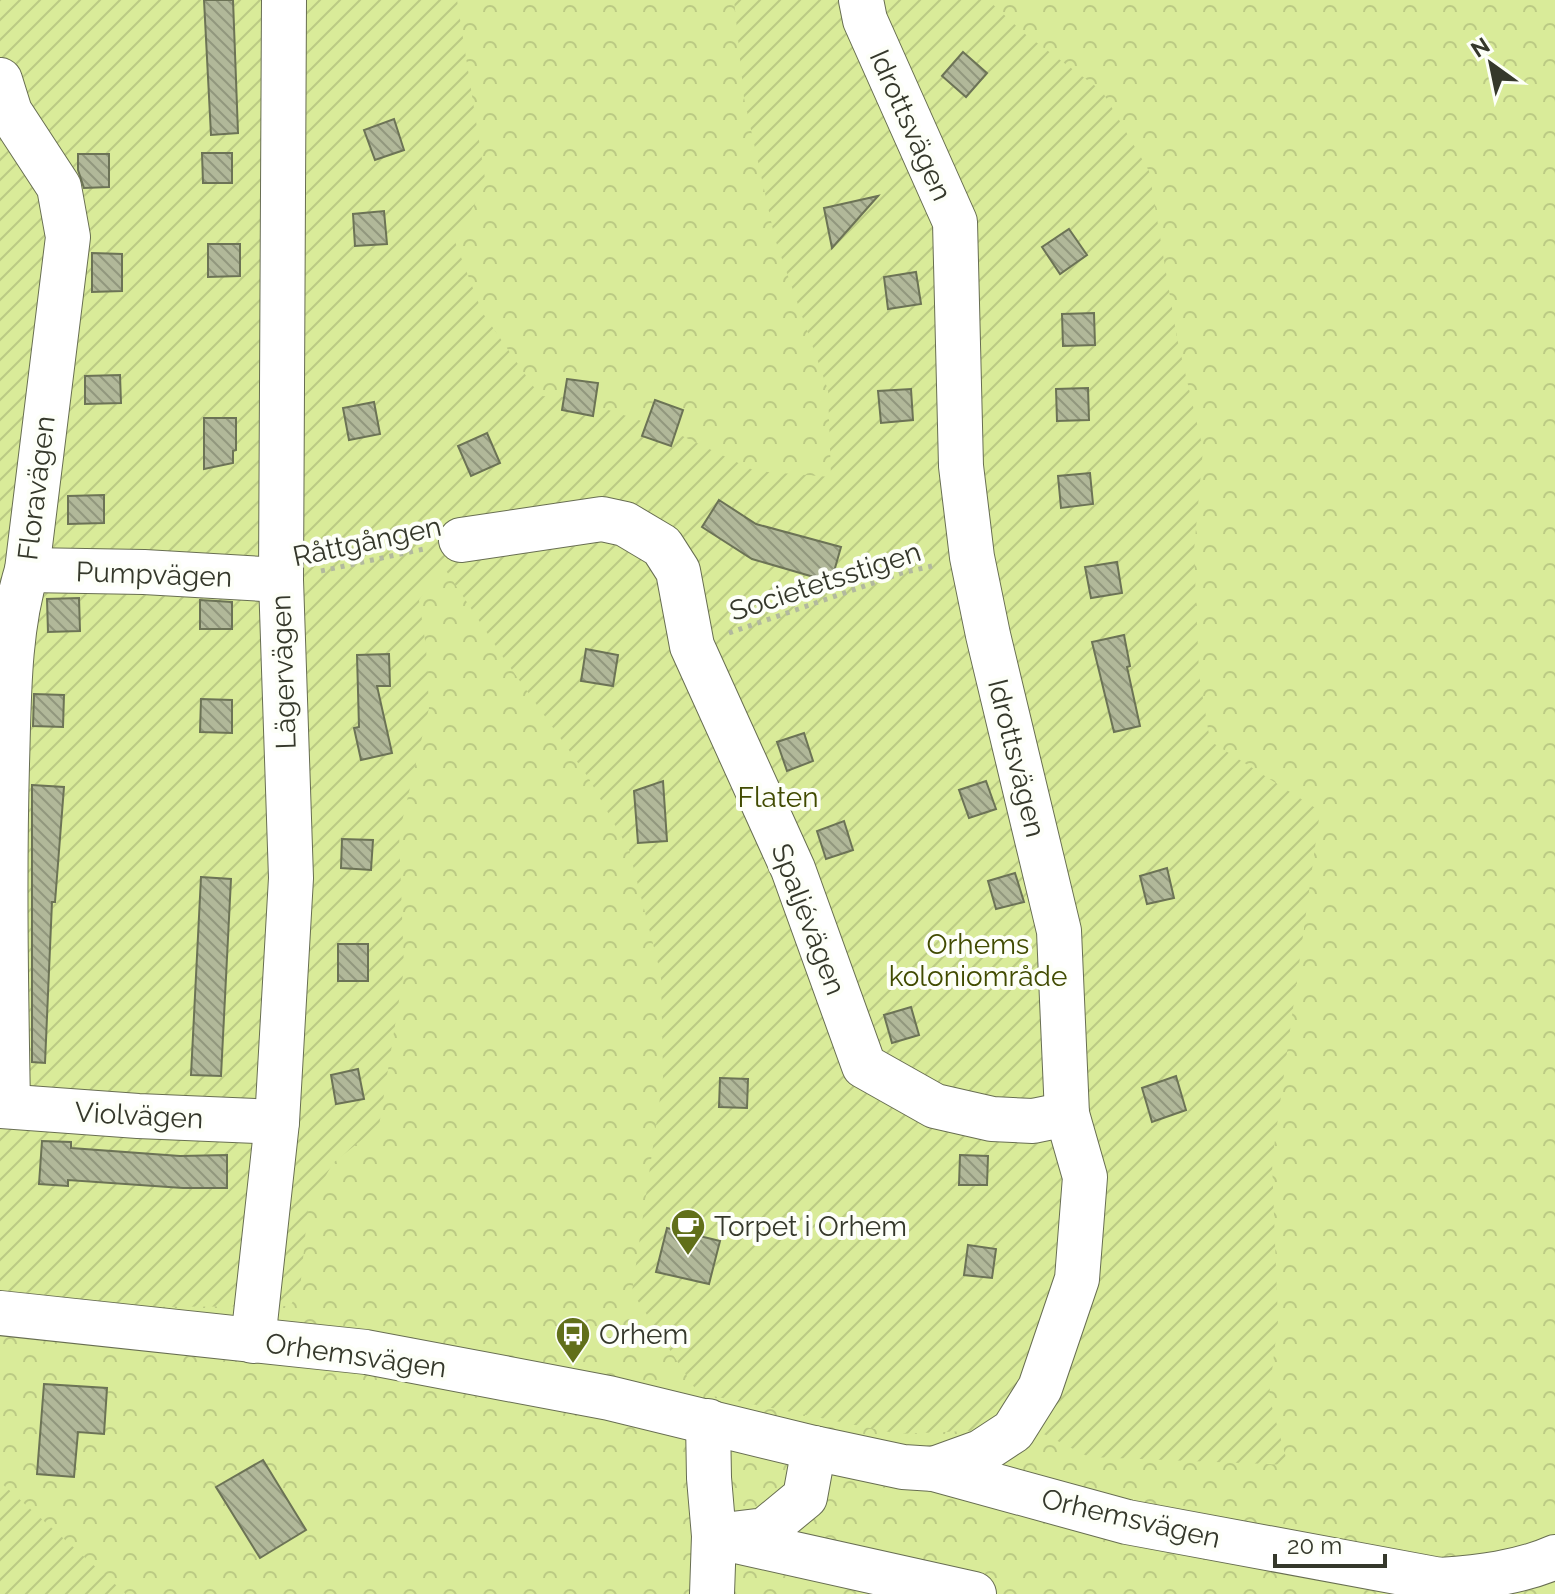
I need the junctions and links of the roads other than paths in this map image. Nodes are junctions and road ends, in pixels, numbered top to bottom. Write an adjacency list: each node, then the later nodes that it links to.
1 (284, 0): 6 (street, Lägervägen)
2 (861, 0): 8 (street, Idrottsvägen)
3 (0, 80): 5 (street, Floravägen)
4 (461, 540): 8 (street, Spaljévägen)
5 (27, 570): 6 (street, Pumpvägen); 7 (street, Floravägen)
6 (281, 580): 9 (street, Lägervägen)
7 (4, 1106): 9 (street, Violvägen)
8 (1067, 1114): 14 (street, Idrottsvägen)
9 (277, 1122): 11 (street, Lägervägen)
10 (0, 1313): 11 (street, Orhemsvägen)
11 (253, 1341): 12 (street, Orhemsvägen)
12 (708, 1421): 13 (street, Orhemsvägen); 15 (street)
13 (814, 1448): 14 (street, Orhemsvägen); 15 (street)
14 (934, 1469): 16 (street, Orhemsvägen)
15 (714, 1536): 17 (street); 18 (street)
16 (1555, 1557)
17 (712, 1594)
18 (974, 1594)

